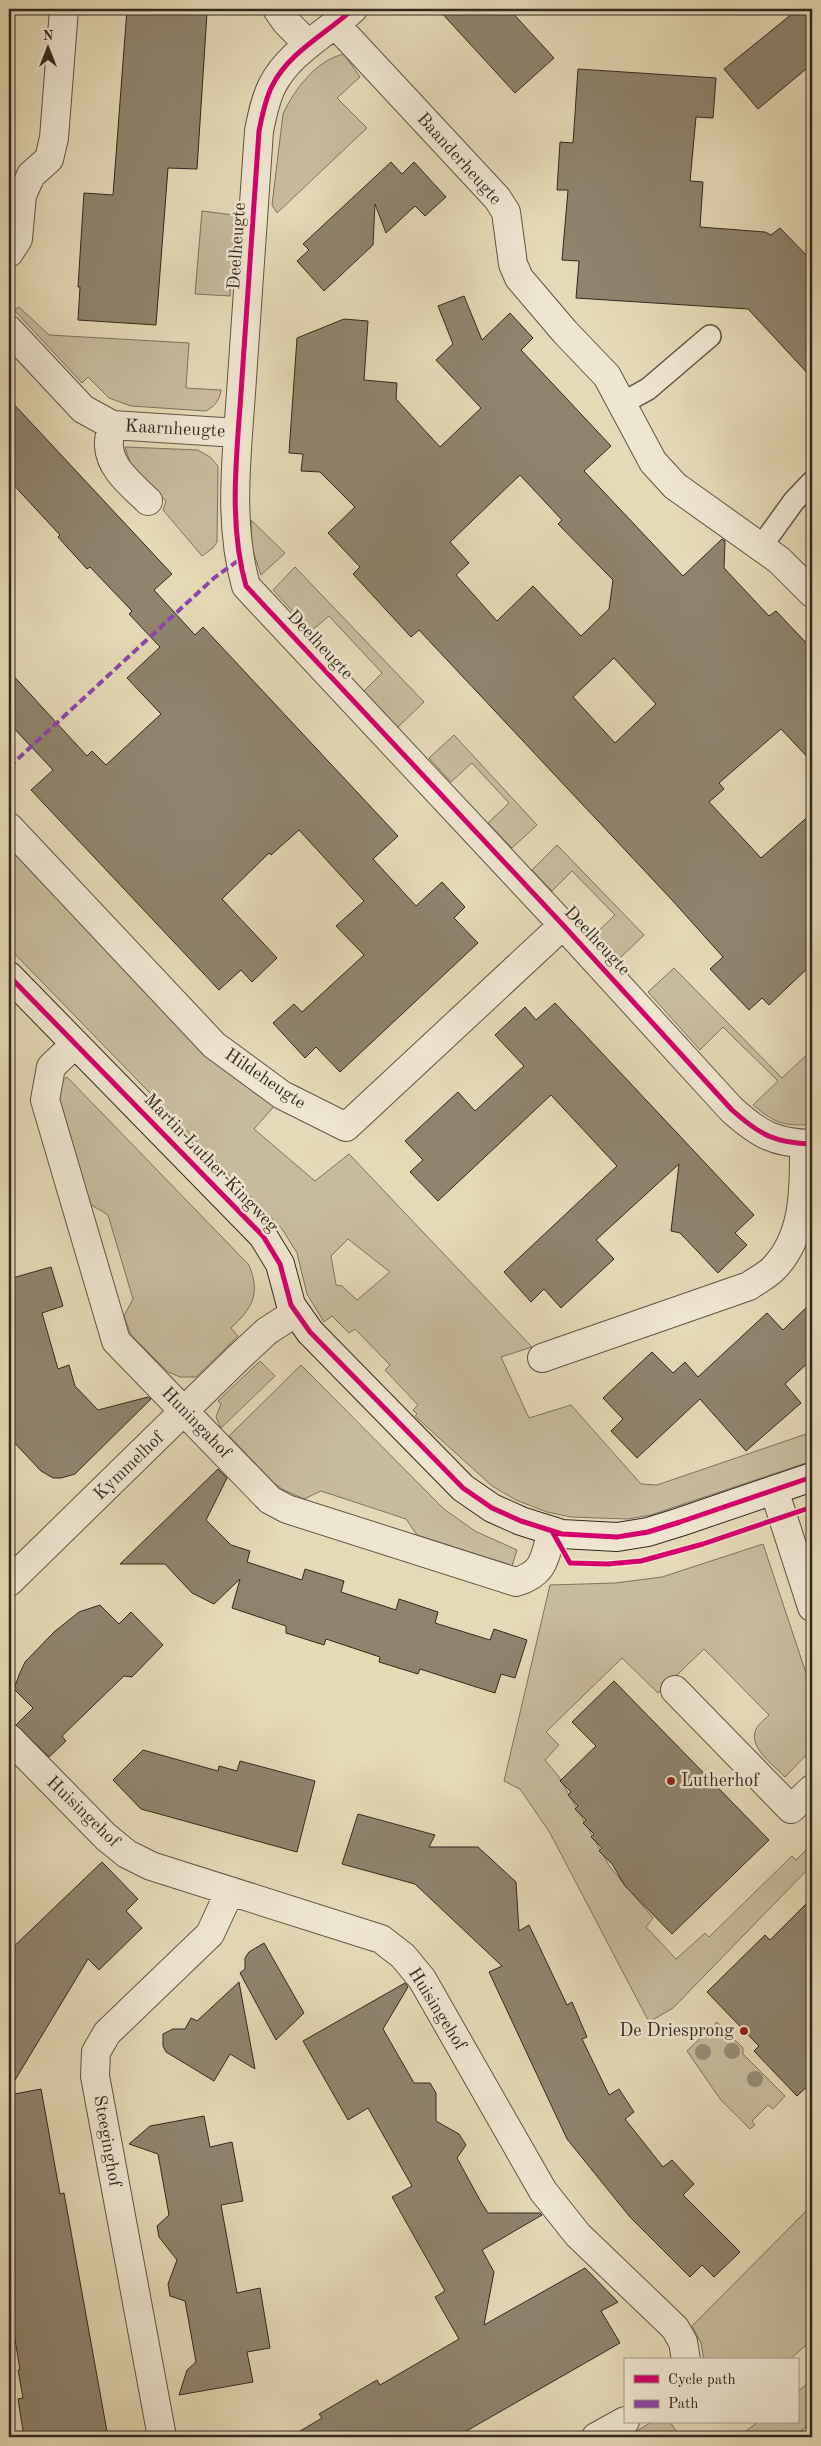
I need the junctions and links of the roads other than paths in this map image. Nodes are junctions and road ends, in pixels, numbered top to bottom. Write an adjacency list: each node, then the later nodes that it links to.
1 (64, 9): 5 (street)
2 (277, 9): 4 (street)
3 (345, 17): 4 (street, Deelheugte); 8 (street, Baanderheugte)
4 (308, 44): 10 (street, Deelheugte)
5 (9, 253)
6 (9, 330): 9 (street, Kaarnheugte)
7 (710, 336): 8 (lane)
8 (621, 404): 13 (street, Baanderheugte)
9 (112, 425): 10 (street, Kaarnheugte); 12 (street, Kaarnheugte)
10 (238, 433): 16 (street, Deelheugte)
11 (812, 482): 13 (lane)
12 (148, 501)
13 (760, 548): 14 (street, Baanderheugte)
14 (812, 593)
15 (9, 826): 16 (street, Hildeheugte)
16 (563, 925): 19 (street, Deelheugte)
17 (9, 976): 18 (street, Martin Luther Kingweg)
18 (75, 1044): 20 (street, Martin Luther Kingweg); 22 (street, Huningahof)
19 (808, 1144): 21 (street, Deelheugte)
20 (295, 1312): 22 (street, Kymmelhof); 25 (street, Martin Luther Kingweg)
21 (542, 1358)
22 (185, 1412): 25 (street, Huningahof); 26 (street, Kymmelhof)
23 (812, 1477): 24 (street, Martin Luther Kingweg)
24 (774, 1490): 25 (street, Martin Luther Kingweg); 27 (street)
25 (552, 1532)
26 (9, 1582)
27 (812, 1607)
28 (675, 1690): 30 (street)
29 (9, 1738): 31 (street, Huisingehof)
30 (812, 1789)
31 (230, 1891): 32 (street, Huisingehof); 34 (street, Steeginghof)
32 (686, 2358)
33 (624, 2422): 35 (street)
34 (162, 2437)
35 (596, 2437)

